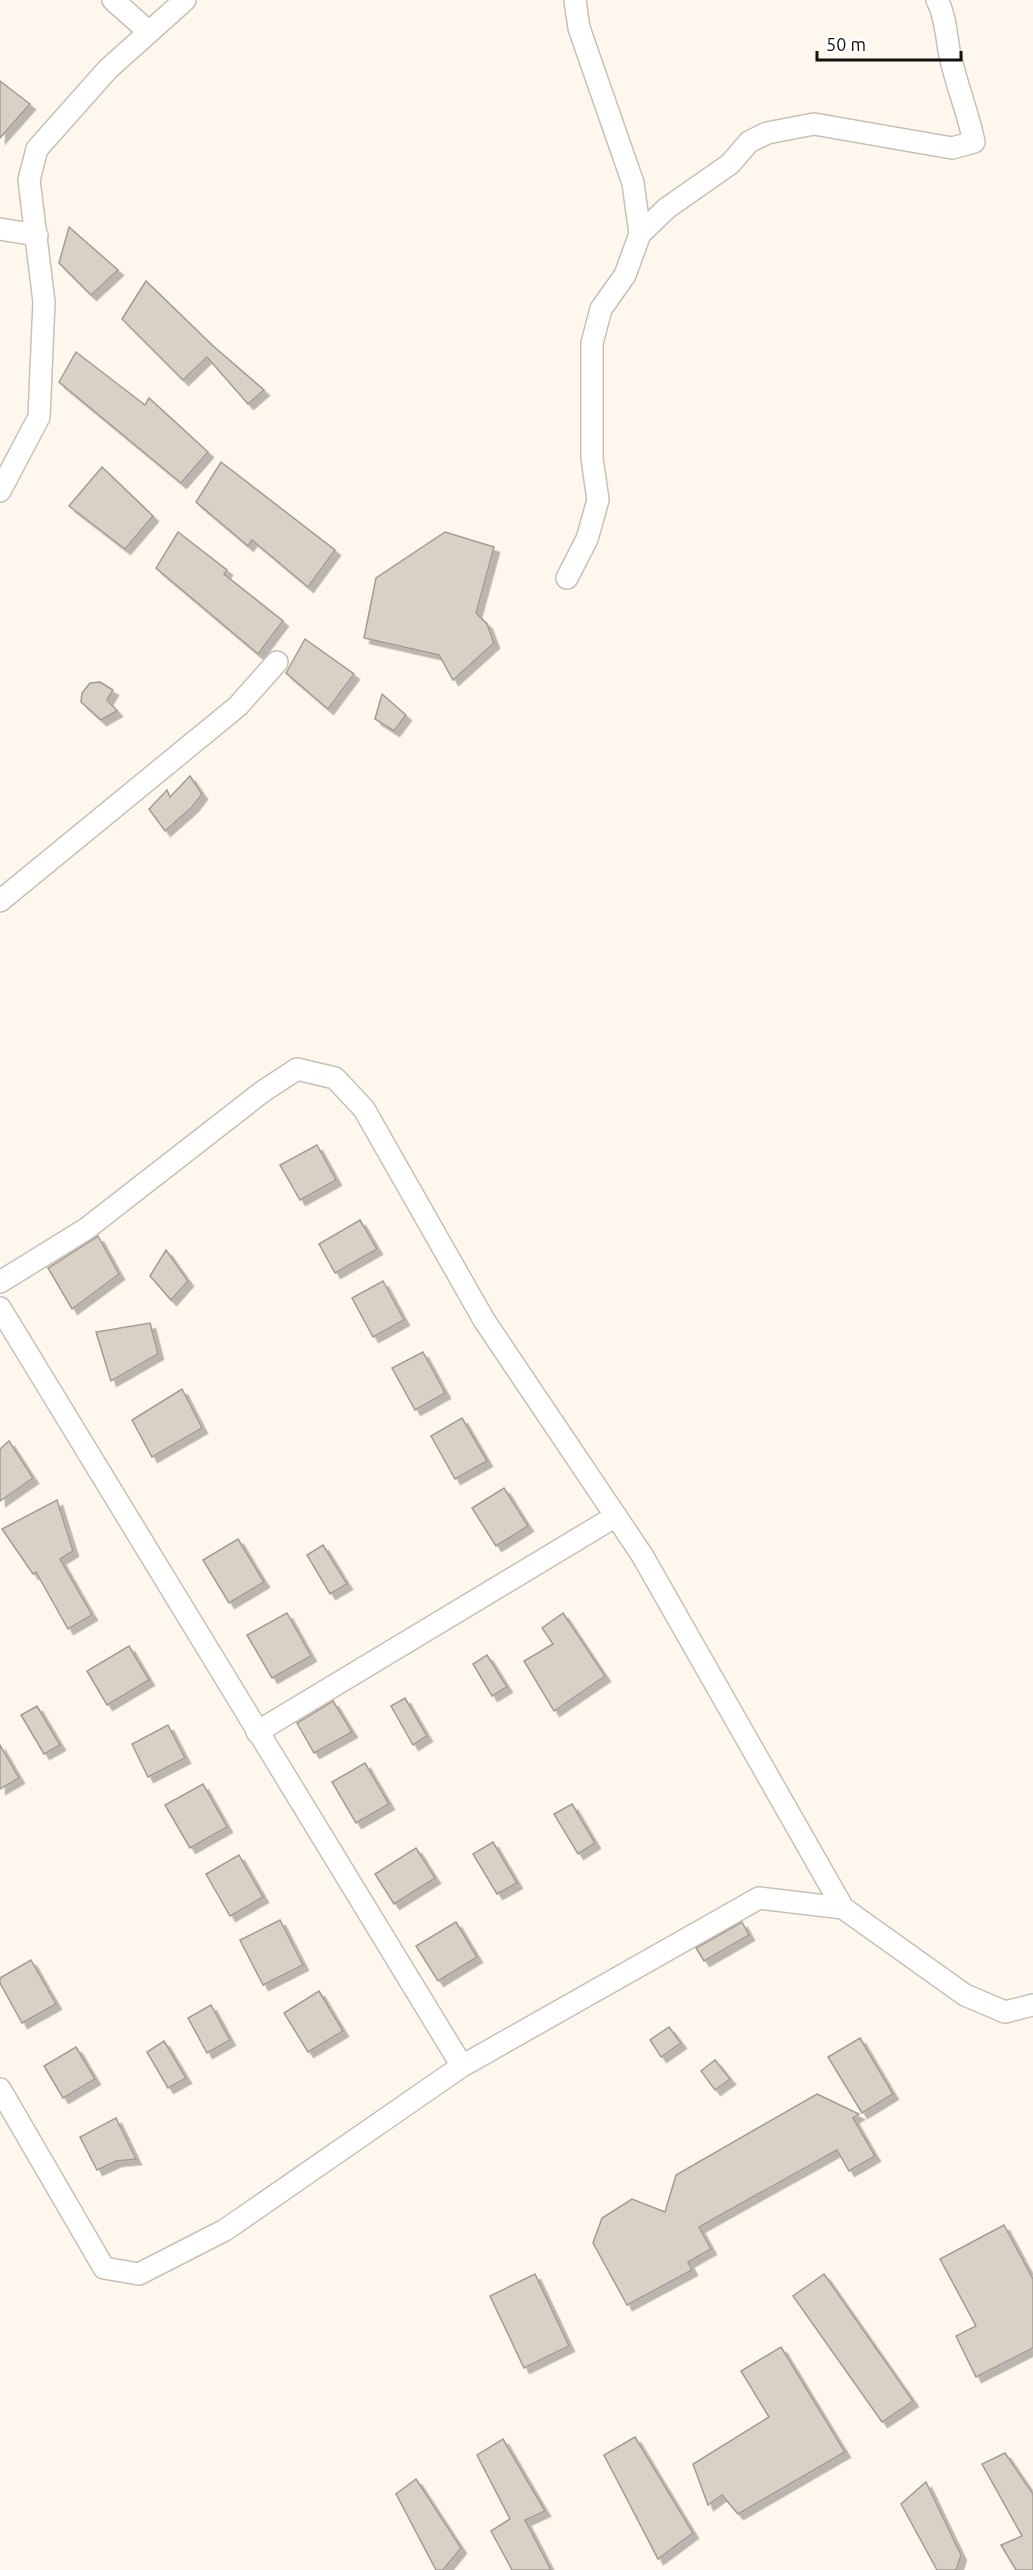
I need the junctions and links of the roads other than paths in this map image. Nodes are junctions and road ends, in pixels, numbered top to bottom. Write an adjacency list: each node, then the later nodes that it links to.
1 (113, 0): 5 (street)
2 (185, 0): 5 (street)
3 (575, 0): 7 (street)
4 (937, 0): 7 (street)
5 (149, 32): 8 (street)
6 (0, 229): 8 (street)
7 (640, 234): 10 (street)
8 (37, 235): 9 (street)
9 (0, 491)
10 (567, 578)
11 (277, 662): 12 (street)
12 (0, 902)
13 (0, 1282): 15 (street)
14 (0, 1308): 16 (street)
15 (616, 1516): 16 (street); 17 (street)
16 (257, 1732): 19 (street)
17 (843, 1908): 18 (street); 19 (street)
18 (1033, 2005)
19 (462, 2066): 20 (street)
20 (0, 2089)

